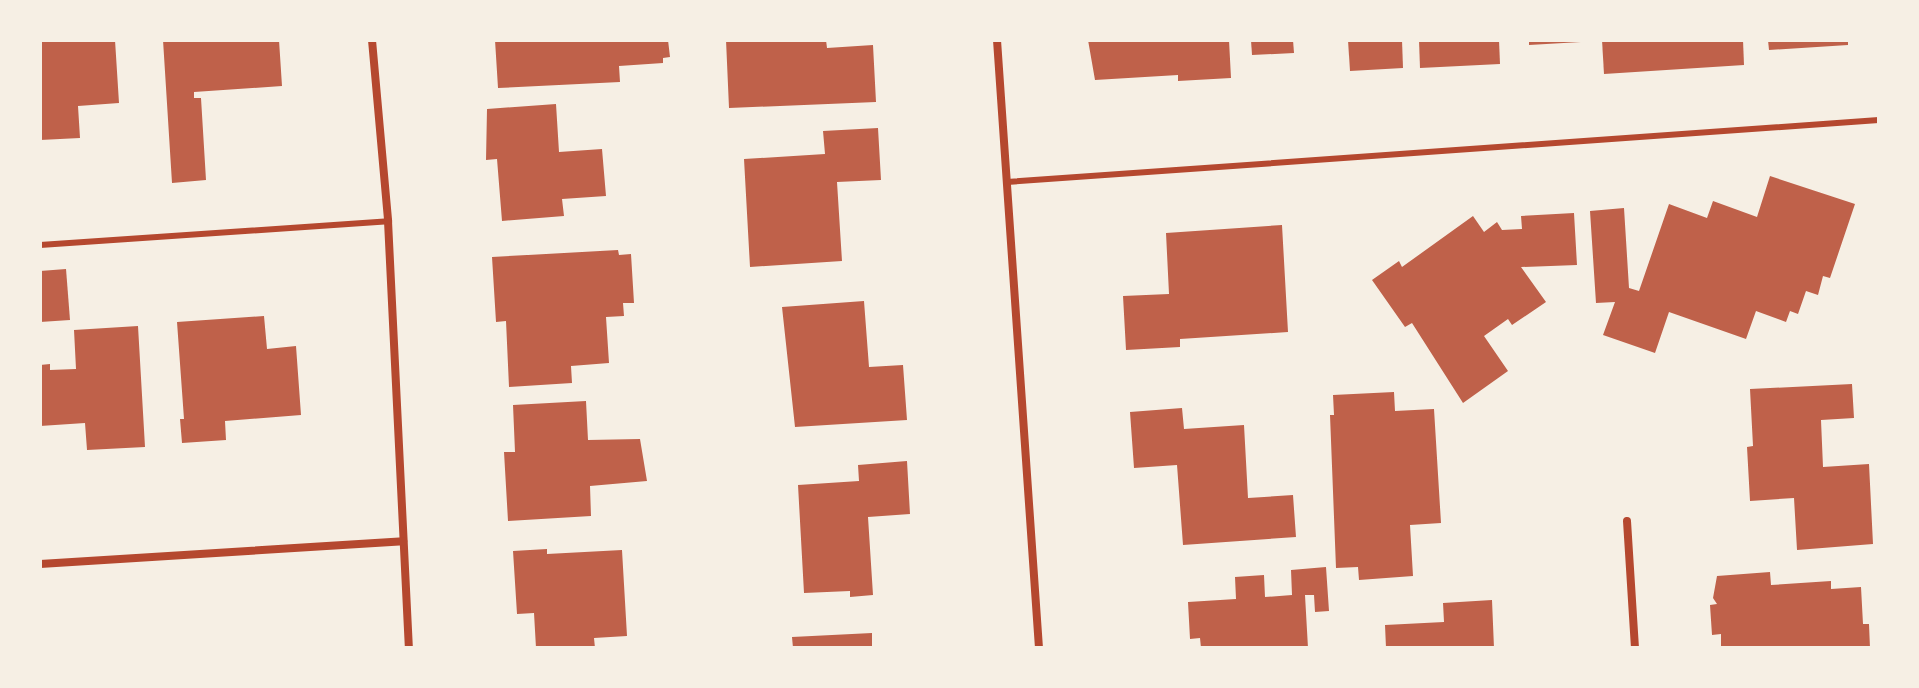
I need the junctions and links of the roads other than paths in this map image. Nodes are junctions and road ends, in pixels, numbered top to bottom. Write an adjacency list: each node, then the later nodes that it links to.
1 (372, 40): 5 (street)
2 (997, 40): 4 (street)
3 (1879, 120): 4 (lane)
4 (1007, 182): 11 (street)
5 (388, 221): 6 (lane); 8 (street)
6 (40, 245)
7 (1627, 521): 12 (street)
8 (403, 541): 9 (street); 10 (street)
9 (40, 564)
10 (409, 648)
11 (1039, 648)
12 (1635, 648)

